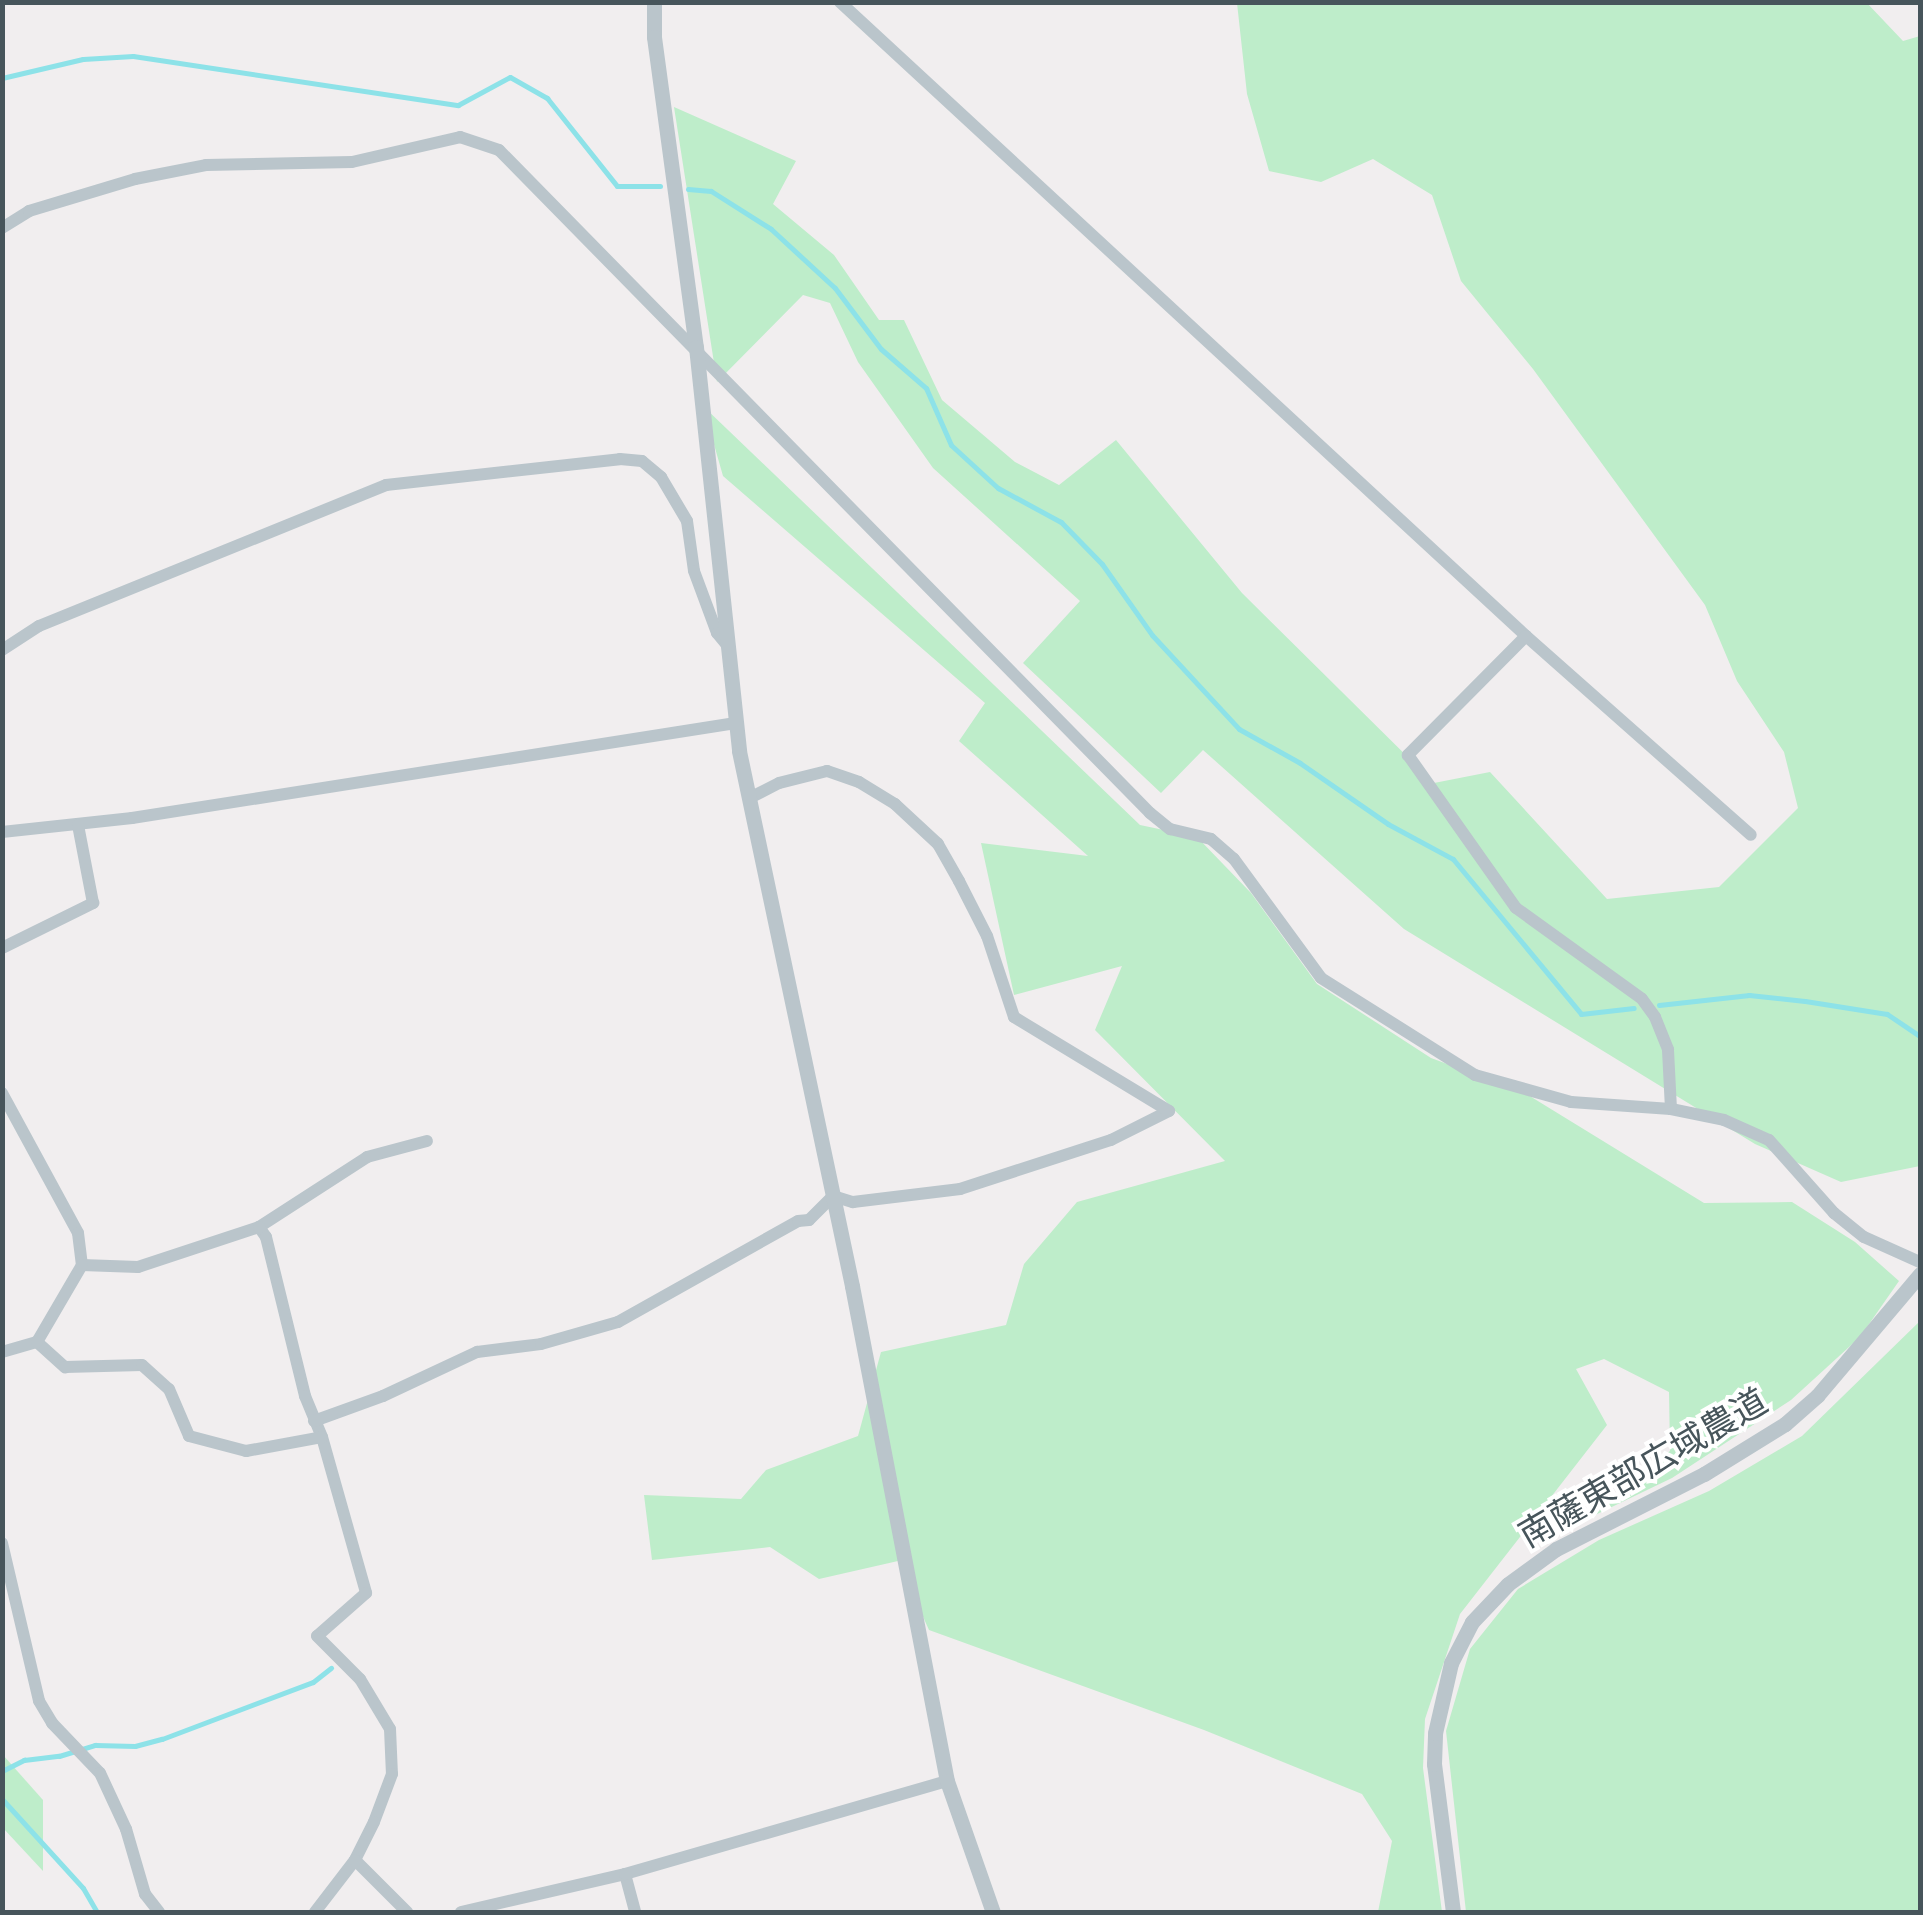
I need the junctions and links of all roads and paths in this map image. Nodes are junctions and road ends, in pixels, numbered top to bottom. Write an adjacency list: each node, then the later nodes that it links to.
1 (654, 2): 4 (street)
2 (840, 2): 5 (street)
3 (2, 228): 4 (street)
4 (696, 347): 7 (street); 15 (street)
5 (1526, 636): 12 (street); 15 (street)
6 (6, 645): 7 (street)
7 (728, 646): 8 (street)
8 (736, 723): 9 (street); 10 (street)
9 (749, 798): 17 (street); 17 (street)
10 (78, 825): 11 (street); 13 (street)
11 (2, 832)
12 (1751, 835)
13 (2, 948)
14 (2, 1092): 20 (street)
15 (1671, 1109): 19 (street)
16 (427, 1140): 18 (street)
17 (833, 1196): 24 (street); 27 (street)
18 (259, 1226): 20 (street); 24 (street)
19 (1920, 1262)
20 (82, 1266): 22 (street)
21 (1920, 1274): 36 (street, 南薩東部広域農道)
22 (37, 1342): 23 (street); 25 (street)
23 (2, 1352)
24 (314, 1422): 25 (street)
25 (322, 1438): 28 (street)
26 (2, 1543): 30 (street)
27 (947, 1781): 29 (street); 35 (street)
28 (355, 1860): 31 (street); 32 (street)
29 (625, 1874): 33 (street); 34 (street)
30 (159, 1912)
31 (314, 1912)
32 (407, 1912)
33 (461, 1912)
34 (635, 1912)
35 (993, 1912)
36 (1454, 1912)

